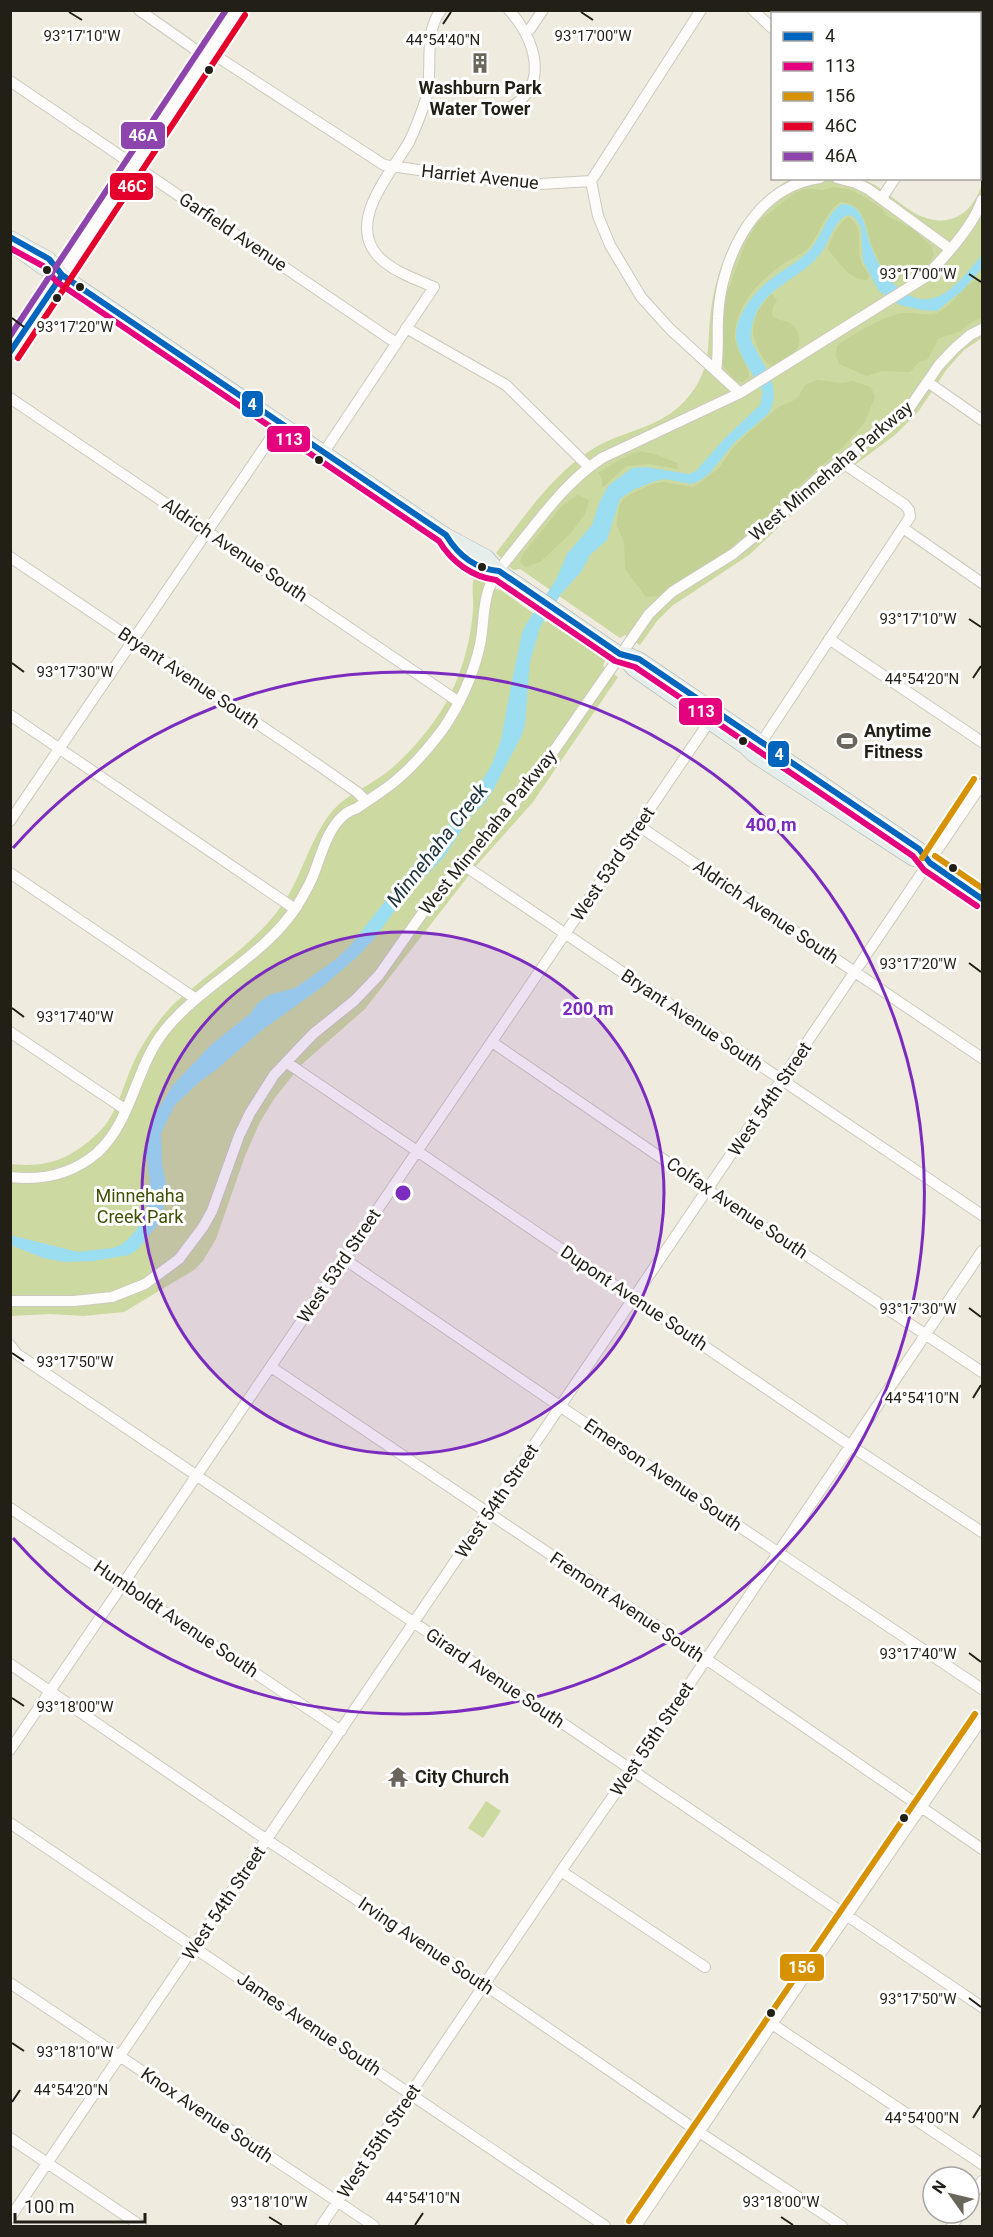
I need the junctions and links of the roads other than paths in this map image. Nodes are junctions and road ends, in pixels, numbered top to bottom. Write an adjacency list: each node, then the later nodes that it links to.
1 (139, 10): 10 (street, Harriet Avenue)
2 (237, 10): 10 (street)
3 (441, 10): 14 (street)
4 (509, 10): 9 (street)
5 (543, 10): 9 (street)
6 (701, 10): 18 (street)
7 (753, 10): 8 (street)
8 (771, 25)
9 (526, 32): 12 (street)
10 (208, 55): 13 (street); 14 (street, Harriet Avenue)
11 (10, 81): 13 (street, Garfield Avenue)
12 (509, 108)
13 (135, 165): 24 (street); 27 (street, Garfield Avenue)
14 (392, 167): 18 (street, Harriet Avenue); 25 (street)
15 (805, 180): 29 (street)
16 (845, 180): 19 (street)
17 (894, 180): 19 (street)
18 (591, 181): 29 (street)
19 (882, 198): 23 (street)
20 (982, 200): 23 (street)
21 (10, 237): 24 (main road)
22 (10, 244): 24 (main road)
23 (950, 249): 31 (street)
24 (62, 275): 28 (main road); 34 (main road)
25 (406, 328): 27 (street); 37 (street)
26 (982, 329): 30 (street, West Minnehaha Parkway)
27 (396, 343): 35 (street)
28 (10, 353)
29 (716, 370): 31 (street)
30 (928, 383): 33 (street); 36 (street, West Minnehaha Parkway)
31 (740, 393): 37 (street)
32 (10, 398): 39 (street, Aldrich Avenue South)
33 (982, 420)
34 (281, 423): 35 (main road); 39 (street)
35 (324, 452): 41 (main road)
36 (840, 461): 38 (street); 45 (street, West Minnehaha Parkway)
37 (589, 467): 41 (street)
38 (903, 528): 42 (street); 43 (street)
39 (207, 532): 44 (street); 46 (street, Aldrich Avenue South)
40 (10, 557): 44 (street, Bryant Avenue South)
41 (499, 571): 45 (main road); 46 (street)
42 (982, 583)
43 (829, 639): 49 (street); 50 (street)
44 (134, 640): 51 (street); 54 (street, Bryant Avenue South)
45 (620, 654): 48 (main road); 49 (main road); 58 (street, West Minnehaha Parkway)
46 (459, 702): 54 (street)
47 (10, 715): 51 (street)
48 (709, 722): 52 (main road); 56 (street, West 53rd Street)
49 (762, 742): 52 (street); 57 (main road)
50 (982, 742)
51 (60, 748): 55 (street); 61 (street)
52 (753, 755): 57 (main road)
53 (982, 784): 57 (street, West 54th Street)
54 (366, 801): 61 (street)
55 (10, 821)
56 (639, 826): 62 (street, West 53rd Street); 63 (street, Aldrich Avenue South)
57 (930, 863): 60 (main road); 63 (street, West 54th Street)
58 (462, 864): 62 (street, Bryant Avenue South); 68 (street, West Minnehaha Parkway)
59 (10, 873): 64 (street)
60 (982, 899)
61 (295, 909): 64 (street)
62 (566, 934): 66 (street, West 53rd Street); 69 (street, Bryant Avenue South)
63 (855, 973): 67 (street, Aldrich Avenue South); 69 (street, West 54th Street)
64 (196, 999): 70 (street)
65 (10, 1032): 70 (street)
66 (492, 1042): 71 (street, West 53rd Street); 73 (street, Colfax Avenue South)
67 (982, 1058)
68 (286, 1062): 71 (street, Dupont Avenue South); 78 (street, West Minnehaha Parkway)
69 (782, 1081): 73 (street, West 54th Street); 74 (street, Bryant Avenue South)
70 (126, 1110): 72 (street)
71 (418, 1152): 76 (street, West 53rd Street); 77 (street, Dupont Avenue South)
72 (10, 1177)
73 (708, 1190): 77 (street, West 54th Street); 79 (street, Colfax Avenue South)
74 (982, 1215)
75 (982, 1251): 79 (street, West 55th Street)
76 (344, 1259): 81 (street, West 53rd Street); 83 (street, Emerson Avenue South)
77 (634, 1299): 83 (street, West 54th Street); 84 (street, Dupont Avenue South)
78 (10, 1301)
79 (926, 1334): 82 (street, Colfax Avenue South); 84 (street, West 55th Street)
80 (10, 1345): 85 (street, Girard Avenue South)
81 (271, 1367): 85 (street, West 53rd Street); 87 (street, Fremont Avenue South)
82 (982, 1372)
83 (561, 1407): 87 (street, West 54th Street); 89 (street, Emerson Avenue South)
84 (851, 1446): 88 (street, Dupont Avenue South); 89 (street, West 55th Street)
85 (198, 1476): 90 (street, West 53rd Street); 91 (street, Girard Avenue South)
86 (10, 1508): 90 (street, Humboldt Avenue South)
87 (488, 1515): 91 (street, West 54th Street); 92 (street, Fremont Avenue South)
88 (982, 1532)
89 (779, 1552): 92 (street, West 55th Street); 94 (street, Emerson Avenue South)
90 (124, 1584): 95 (street, West 53rd Street); 97 (street, Humboldt Avenue South)
91 (414, 1624): 97 (street, West 54th Street); 99 (street, Girard Avenue South)
92 (706, 1659): 99 (street, West 55th Street); 100 (street, Fremont Avenue South)
93 (10, 1664): 95 (street, Irving Avenue South)
94 (982, 1689)
95 (51, 1691): 98 (street, West 53rd Street); 102 (street, Irving Avenue South)
96 (982, 1719): 100 (street)
97 (341, 1731): 102 (street, West 54th Street)
98 (10, 1750)
99 (632, 1769): 104 (street, West 55th Street); 105 (street, Girard Avenue South)
100 (922, 1808): 103 (street, Fremont Avenue South); 105 (street)
101 (10, 1822): 106 (street, James Avenue South)
102 (267, 1840): 106 (street, West 54th Street); 109 (street, Irving Avenue South)
103 (982, 1849)
104 (561, 1871): 107 (street); 109 (street, West 55th Street)
105 (846, 1916): 110 (street, Girard Avenue South); 111 (street)
106 (195, 1946): 112 (street, West 54th Street); 113 (street, James Avenue South)
107 (705, 1967)
108 (10, 1983): 112 (street, Knox Avenue South)
109 (486, 1985): 113 (street, West 55th Street); 114 (street, Irving Avenue South)
110 (982, 2007)
111 (772, 2024): 114 (street); 117 (street)
112 (120, 2056): 116 (street, West 54th Street); 118 (street, Knox Avenue South)
113 (412, 2094): 118 (street, West 55th Street); 123 (street, James Avenue South)
114 (699, 2132): 124 (street); 125 (street, Irving Avenue South)
115 (10, 2138): 116 (street)
116 (48, 2163): 119 (street, West 54th Street); 120 (street)
117 (982, 2164)
118 (338, 2202): 121 (street, West 55th Street); 122 (street, Knox Avenue South)
119 (10, 2218)
120 (141, 2226)
121 (321, 2226)
122 (374, 2226)
123 (605, 2226)
124 (636, 2226)
125 (842, 2226)

